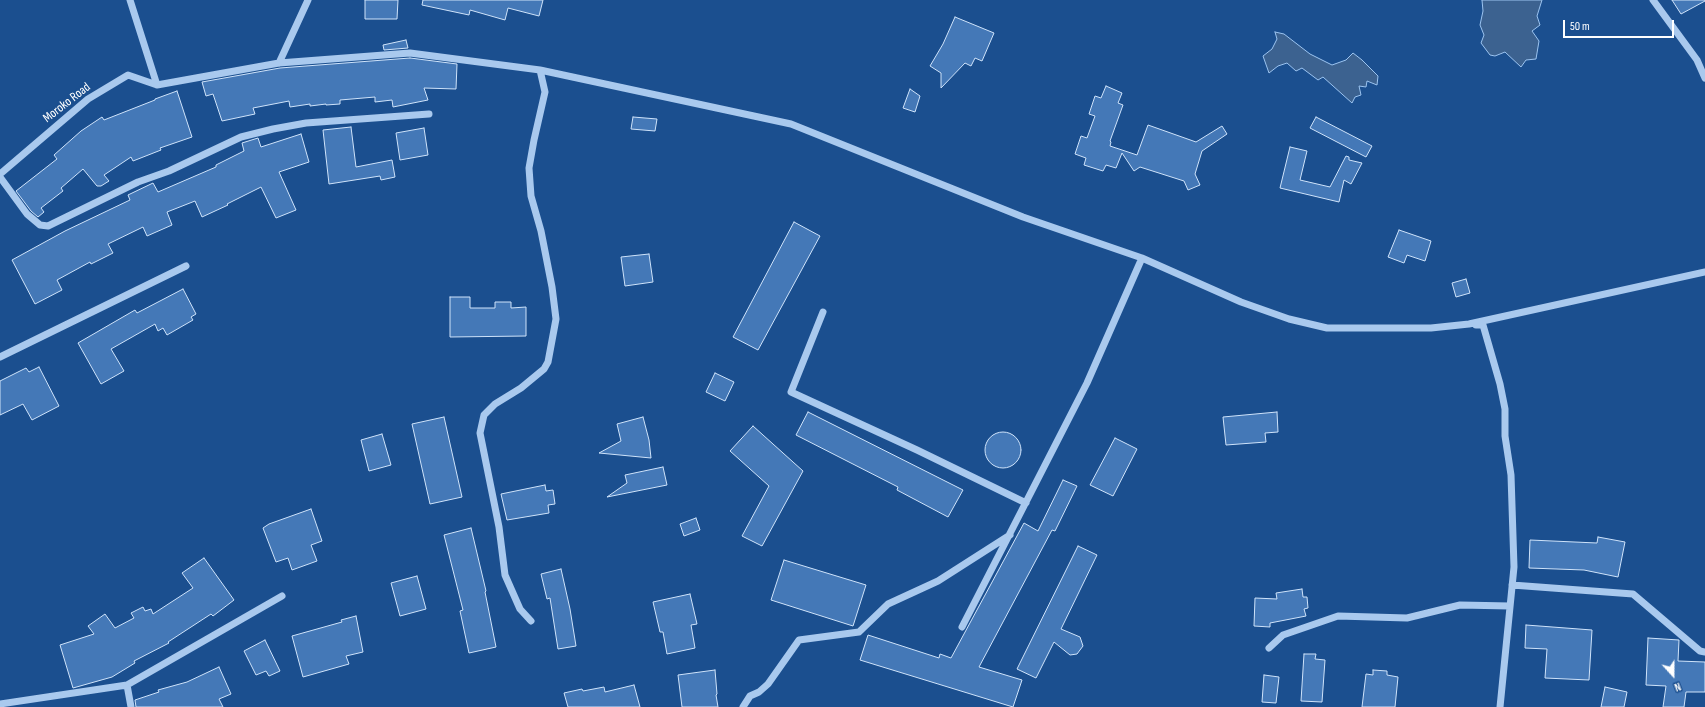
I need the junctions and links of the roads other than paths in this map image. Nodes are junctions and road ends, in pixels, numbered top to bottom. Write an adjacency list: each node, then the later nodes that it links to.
1 (130, 0): 7 (street)
2 (308, 0): 4 (street)
3 (1653, 0): 6 (street)
4 (279, 63): 5 (street); 7 (street)
5 (540, 70): 11 (street); 22 (street)
6 (1705, 78)
7 (157, 85): 9 (street, Moroko Road)
8 (429, 114): 10 (street)
9 (0, 174)
10 (0, 177)
11 (1142, 258): 15 (street); 17 (street)
12 (186, 266): 16 (street)
13 (1705, 272): 15 (street)
14 (822, 312): 17 (street)
15 (1470, 324): 19 (street)
16 (0, 357)
17 (1026, 503): 18 (street)
18 (1010, 535): 23 (street); 29 (street)
19 (1512, 585): 21 (street); 25 (street)
20 (282, 596): 26 (street)
21 (1510, 606): 24 (street); 30 (street)
22 (531, 621)
23 (962, 627)
24 (1269, 648)
25 (1705, 652)
26 (128, 685): 27 (street); 28 (street)
27 (0, 704)
28 (131, 707)
29 (743, 707)
30 (1500, 707)

